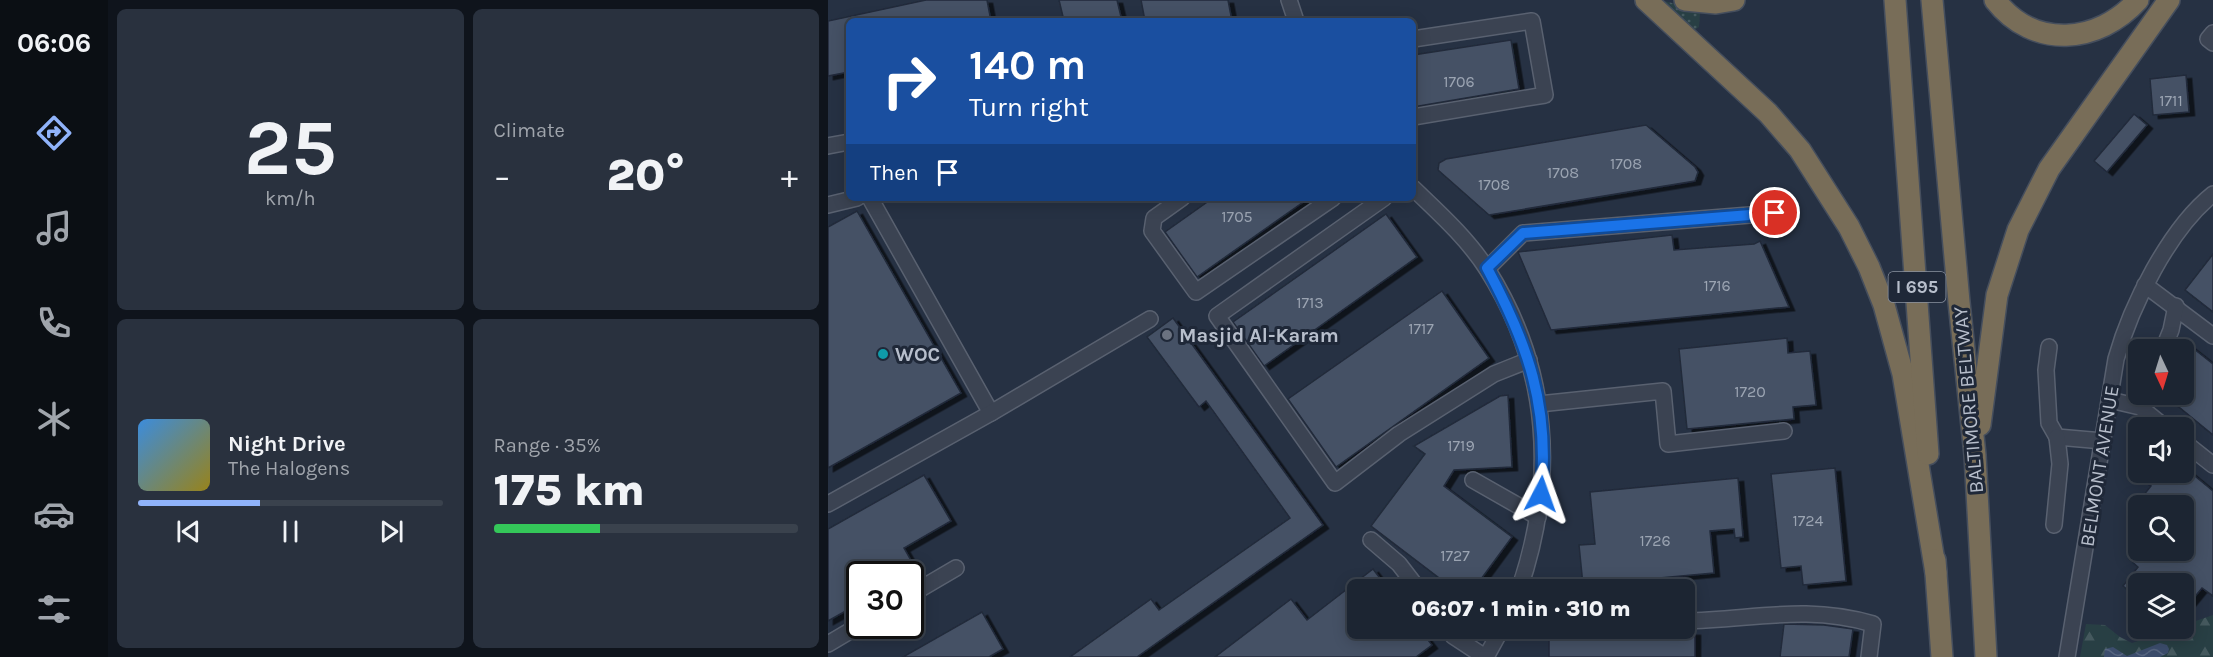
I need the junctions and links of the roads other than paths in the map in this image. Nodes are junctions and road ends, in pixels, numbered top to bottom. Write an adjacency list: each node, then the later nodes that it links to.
1 (1289, 0): 10 (street)
2 (1646, 0): 52 (highway)
3 (1685, 0): 4 (highway)
4 (1734, 0)
5 (1895, 0): 52 (highway, I 695)
6 (1932, 0): 44 (highway, BALTIMORE BELTWAY / I 695)
7 (1995, 0): 8 (highway)
8 (2138, 0)
9 (2164, 5): 44 (highway)
10 (1295, 18)
11 (2213, 33): 13 (street)
12 (1416, 39): 14 (street)
13 (2213, 43)
14 (1416, 116)
15 (846, 143): 16 (street)
16 (828, 146)
17 (1416, 191): 26 (street)
18 (2213, 194): 27 (street, BELMONT AVENUE)
19 (846, 200): 24 (street)
20 (872, 201): 38 (street)
21 (1178, 201): 22 (street)
22 (1329, 201)
23 (1380, 201): 33 (street)
24 (828, 204)
25 (1775, 213): 26 (street)
26 (1487, 268): 33 (street)
27 (2145, 285): 28 (street); 34 (street, BELMONT AVENUE)
28 (2175, 306): 30 (street); 31 (street)
29 (1150, 319): 38 (street)
30 (2213, 336)
31 (2167, 339)
32 (2049, 347): 41 (street)
33 (1529, 360): 36 (street)
34 (2110, 400): 35 (street); 42 (street, BELMONT AVENUE)
35 (2128, 401)
36 (1539, 404): 40 (street); 48 (street)
37 (2146, 405): 39 (street)
38 (991, 413): 47 (street)
39 (2157, 417)
40 (1784, 431)
41 (2057, 436): 42 (street); 49 (street)
42 (2103, 441): 65 (street, BELMONT AVENUE)
43 (2194, 450): 45 (street)
44 (1975, 455): 64 (highway, BALTIMORE BELTWAY / I 695)
45 (2213, 465)
46 (1473, 480): 48 (street)
47 (828, 504)
48 (1538, 517): 54 (street)
49 (2054, 525)
50 (1371, 540): 53 (street)
51 (956, 568): 55 (street)
52 (1936, 573): 63 (highway, I 695)
53 (1411, 579)
54 (1522, 579)
55 (924, 587)
56 (1695, 620): 62 (street)
57 (846, 633): 60 (street)
58 (1458, 639): 61 (street)
59 (1496, 639): 61 (street)
60 (828, 644)
61 (1486, 657)
62 (1869, 657)
63 (1942, 657)
64 (1986, 657)
65 (2067, 657)

